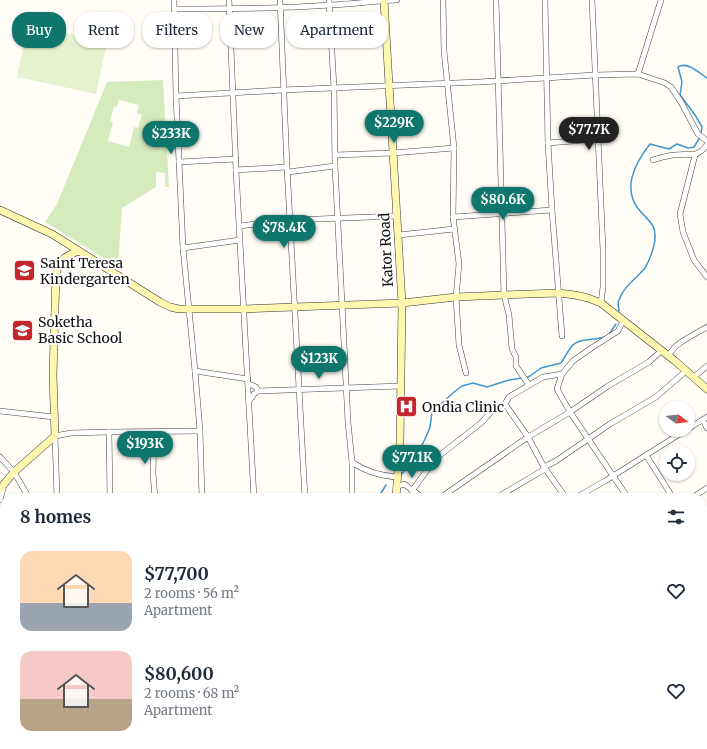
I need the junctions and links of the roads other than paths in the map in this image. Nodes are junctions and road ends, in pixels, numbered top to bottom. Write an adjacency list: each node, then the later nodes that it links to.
1 (174, 0): 13 (street)
2 (229, 0): 14 (street)
3 (280, 0): 12 (street)
4 (384, 0): 5 (street); 11 (street); 20 (street, Kator Road)
5 (397, 0)
6 (443, 0): 19 (street)
7 (496, 0): 18 (street)
8 (546, 0): 17 (street)
9 (592, 0): 16 (street)
10 (661, 0): 15 (street)
11 (330, 3): 12 (street); 21 (street)
12 (280, 8): 14 (street); 22 (street)
13 (175, 9): 14 (street); 24 (street)
14 (230, 9): 23 (street)
15 (638, 74): 16 (street); 26 (street)
16 (595, 75): 17 (street); 25 (street)
17 (548, 78): 18 (street); 27 (street)
18 (498, 81): 19 (street); 41 (street)
19 (447, 84): 20 (street); 29 (street)
20 (390, 86): 21 (street); 30 (street, Kator Road)
21 (334, 88): 22 (street); 31 (street)
22 (283, 90): 23 (street); 37 (street)
23 (234, 94): 24 (street); 33 (street)
24 (176, 96): 35 (street)
25 (597, 139): 27 (street); 57 (street)
26 (707, 142)
27 (548, 143): 40 (street)
28 (707, 145): 32 (street)
29 (454, 148): 30 (street); 43 (street)
30 (393, 152): 31 (street); 42 (street, Kator Road)
31 (336, 155): 36 (street)
32 (695, 155): 34 (street); 52 (street)
33 (236, 158): 35 (street); 38 (street)
34 (653, 160)
35 (179, 162): 50 (street)
36 (335, 166): 37 (street); 44 (street)
37 (287, 169): 38 (street); 45 (street)
38 (236, 170): 46 (street)
39 (0, 210): 51 (street)
40 (552, 210): 41 (street); 53 (street)
41 (501, 213): 43 (street); 54 (street)
42 (398, 216): 44 (street); 48 (street, Kator Road)
43 (453, 216): 47 (street)
44 (339, 218): 45 (street); 58 (street)
45 (291, 220): 46 (street); 59 (street)
46 (240, 226): 49 (street)
47 (454, 229): 48 (street); 55 (street)
48 (399, 235): 56 (street, Kator Road)
49 (240, 240): 50 (street); 61 (street)
50 (183, 248): 60 (street)
51 (78, 251): 60 (street); 84 (street)
52 (707, 277)
53 (558, 293): 54 (street); 57 (street); 64 (street)
54 (504, 295): 55 (street); 74 (street)
55 (456, 297): 56 (street); 70 (street)
56 (402, 303): 58 (street); 75 (street, Kator Road)
57 (601, 303): 62 (street)
58 (343, 305): 59 (street); 76 (street)
59 (295, 307): 61 (street); 78 (street)
60 (190, 309): 61 (street); 68 (street)
61 (244, 309): 73 (street)
62 (623, 321): 65 (street); 71 (street)
63 (707, 327): 66 (street)
64 (562, 336)
65 (662, 351): 66 (street); 83 (street)
66 (669, 356): 69 (street)
67 (707, 366): 72 (street)
68 (195, 371): 73 (street); 88 (street)
69 (686, 372): 72 (street); 94 (street)
70 (466, 373)
71 (562, 374): 74 (street); 83 (street)
72 (694, 377): 77 (street)
73 (248, 381): 79 (street); 80 (street)
74 (528, 385): 81 (street)
75 (401, 386): 76 (street); 101 (street, Kator Road)
76 (348, 387): 78 (street); 97 (street)
77 (707, 389)
78 (298, 390): 79 (street); 111 (street)
79 (258, 391): 80 (street)
80 (250, 401): 110 (street)
81 (505, 404): 92 (street); 104 (street)
82 (0, 411): 84 (street)
83 (570, 412): 92 (street); 94 (street)
84 (54, 417): 91 (street)
85 (705, 419): 86 (street); 87 (street)
86 (695, 425)
87 (707, 428)
88 (200, 431): 90 (street); 109 (street)
89 (109, 432): 90 (street); 91 (street); 107 (street)
90 (154, 432): 108 (street)
91 (55, 436): 99 (street); 106 (street)
92 (528, 437): 98 (street); 115 (street)
93 (674, 437): 95 (street)
94 (588, 440): 98 (street); 100 (street)
95 (646, 455): 100 (street); 120 (street)
96 (0, 457): 99 (street)
97 (352, 462): 101 (street); 112 (street)
98 (544, 468): 116 (street); 117 (street)
99 (14, 472): 102 (street); 105 (street)
100 (613, 475): 118 (street); 119 (street)
101 (398, 477): 103 (street, Kator Road)
102 (2, 487)
103 (396, 487): 104 (street); 113 (street, Kator Road)
104 (412, 491): 114 (street)
105 (26, 493)
106 (57, 493)
107 (110, 493)
108 (155, 493)
109 (202, 493)
110 (254, 493)
111 (305, 493)
112 (352, 493)
113 (396, 493)
114 (415, 493)
115 (447, 493)
116 (504, 493)
117 (562, 493)
118 (588, 493)
119 (625, 493)
120 (670, 493)

